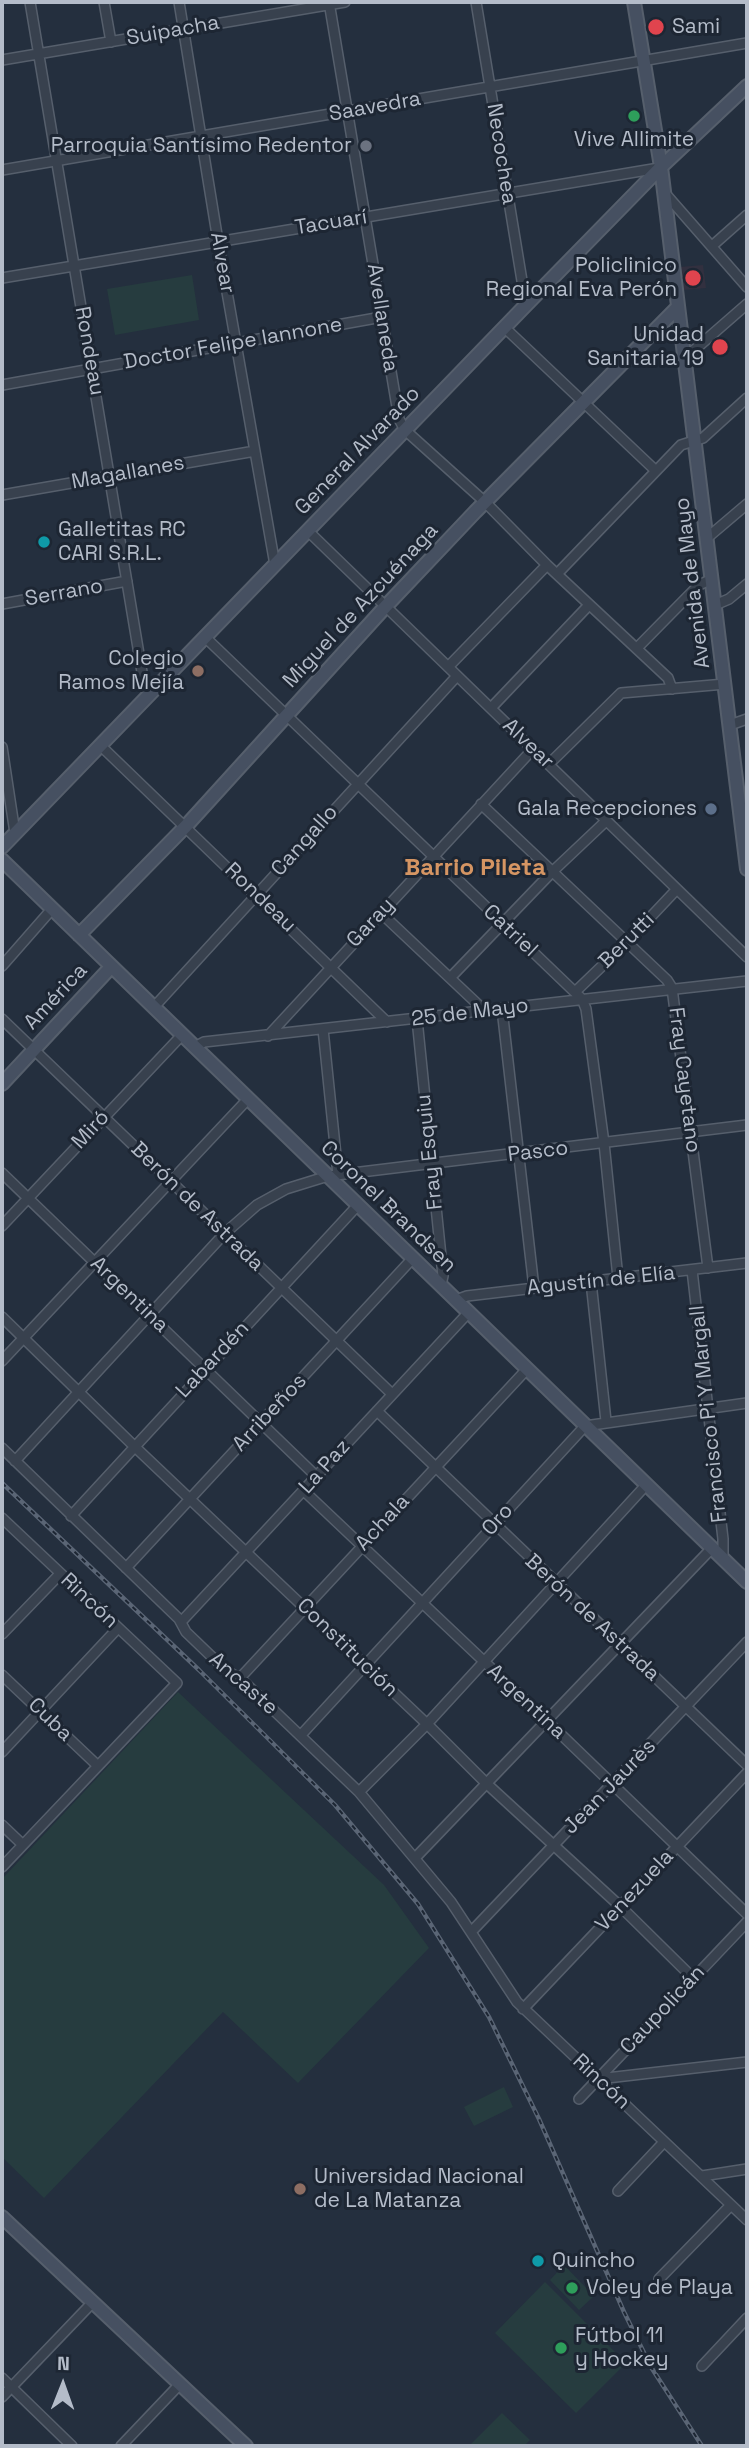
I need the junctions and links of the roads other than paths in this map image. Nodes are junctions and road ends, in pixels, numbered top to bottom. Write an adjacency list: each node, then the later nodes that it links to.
1 (30, 2): 11 (street, Rondeau)
2 (104, 2): 9 (street)
3 (179, 2): 8 (street, Alvear)
4 (345, 2): 7 (street, Suipacha)
5 (476, 2): 15 (street, Necochea)
6 (634, 2): 13 (street, Avenida de Mayo)
7 (330, 3): 8 (street, Suipacha); 16 (street, Avellaneda)
8 (184, 30): 9 (street, Suipacha); 17 (street, Alvear)
9 (111, 42): 11 (street, Suipacha)
10 (747, 43): 13 (street, Saavedra)
11 (38, 54): 12 (street, Suipacha); 18 (street, Rondeau)
12 (2, 60)
13 (643, 60): 15 (street, Saavedra); 19 (street, Avenida de Mayo)
14 (747, 86): 19 (street, General Alvarado)
15 (490, 87): 16 (street, Saavedra); 22 (street, Necochea)
16 (349, 112): 17 (street, Saavedra); 24 (street, Avellaneda)
17 (200, 136): 18 (street, Saavedra); 25 (street, Alvear)
18 (56, 160): 20 (street, Saavedra); 27 (street, Rondeau)
19 (661, 167): 21 (street, Avenida de Mayo); 22 (street, Tacuarí); 31 (street, General Alvarado)
20 (2, 170)
21 (663, 191): 26 (street); 32 (street, Avenida de Mayo)
22 (507, 193): 24 (street, Tacuarí); 31 (street, Necochea)
23 (747, 215): 26 (street)
24 (366, 217): 25 (street, Tacuarí); 33 (street, Avellaneda)
25 (218, 241): 27 (street, Tacuarí); 35 (street, Alvear)
26 (712, 246): 29 (street)
27 (75, 266): 28 (street, Tacuarí); 37 (street, Rondeau)
28 (2, 278)
29 (747, 287)
30 (747, 304): 36 (street)
31 (526, 305): 34 (street, General Alvarado)
32 (677, 308): 36 (street, Avenida de Mayo); 40 (street, Miguel de Azcuénaga)
33 (382, 317): 35 (street, Doctor Felipe Iannone); 41 (street, Avellaneda)
34 (505, 327): 40 (street); 41 (street, General Alvarado)
35 (236, 344): 37 (street, Doctor Felipe Iannone); 43 (street, Alvear)
36 (684, 359): 42 (street, Avenida de Mayo)
37 (92, 370): 38 (street, Doctor Felipe Iannone); 45 (street, Rondeau)
38 (2, 385)
39 (747, 398): 42 (street)
40 (585, 403): 44 (street); 47 (street, Miguel de Azcuénaga)
41 (405, 430): 47 (street); 49 (street, General Alvarado)
42 (695, 440): 44 (street); 50 (street, Avenida de Mayo)
43 (254, 451): 45 (street, Magallanes); 51 (street, Alvear)
44 (655, 470): 53 (street)
45 (111, 476): 46 (street, Magallanes); 55 (street, Rondeau)
46 (2, 495)
47 (485, 502): 52 (street); 59 (street, Miguel de Azcuénaga)
48 (747, 504): 50 (street)
49 (308, 531): 51 (street, General Alvarado); 59 (street, Alvear)
50 (707, 538): 54 (street, Avenida de Mayo)
51 (275, 565): 61 (street, General Alvarado)
52 (547, 565): 53 (street); 63 (street)
53 (557, 574): 58 (street)
54 (712, 579): 60 (street, Avenida de Mayo); 62 (street)
55 (127, 582): 57 (street, Serrano); 66 (street, Rondeau)
56 (747, 584): 60 (street)
57 (2, 604)
58 (589, 605): 62 (street); 68 (street)
59 (386, 606): 63 (street, Alvear); 69 (street, Miguel de Azcuénaga)
60 (715, 606): 65 (street, Avenida de Mayo)
61 (206, 638): 66 (street, General Alvarado); 69 (street, Catriel)
62 (636, 648): 67 (street)
63 (448, 667): 64 (street, Alvear)
64 (457, 676): 68 (street, Alvear); 76 (street, Cangallo)
65 (725, 684): 67 (street); 71 (street, Avenida de Mayo)
66 (160, 687): 72 (street, General Alvarado)
67 (672, 689): 75 (street)
68 (491, 708): 74 (street, Alvear)
69 (286, 714): 76 (street, Catriel); 79 (street, Miguel de Azcuénaga)
70 (747, 719): 71 (street)
71 (730, 725): 84 (street, Avenida de Mayo)
72 (101, 746): 79 (street, Rondeau); 80 (street, General Alvarado)
73 (2, 747): 80 (street)
74 (533, 749): 75 (street, Alvear); 77 (street, Garay)
75 (548, 764): 78 (street, Alvear)
76 (357, 784): 82 (street, Catriel); 87 (street, Cangallo)
77 (481, 804): 82 (street, Garay); 85 (street, Fray Cayetano)
78 (606, 821): 85 (street); 86 (street, Alvear)
79 (186, 826): 87 (street, Rondeau); 91 (street, Miguel de Azcuénaga)
80 (16, 833): 81 (street, General Alvarado)
81 (2, 847)
82 (432, 856): 89 (street, Garay); 90 (street, Catriel)
83 (2, 860): 88 (street, Coronel Brandsen)
84 (747, 861)
85 (552, 872): 90 (street); 92 (street, Fray Cayetano)
86 (677, 889): 92 (street, Berutti); 93 (street, Alvear)
87 (256, 895): 96 (street, Rondeau); 101 (street, Cangallo)
88 (52, 909): 91 (street, Coronel Brandsen); 94 (street)
89 (381, 912): 96 (street, Garay); 97 (street)
90 (502, 924): 97 (street); 100 (street, Catriel)
91 (79, 935): 95 (street, Coronel Brandsen)
92 (627, 942): 99 (street, Fray Cayetano); 100 (street, Berutti)
93 (747, 957)
94 (2, 965)
95 (111, 967): 101 (street, Coronel Brandsen); 111 (street, América)
96 (330, 967): 106 (street, Rondeau); 109 (street, Garay)
97 (450, 978): 103 (street)
98 (747, 981): 99 (street, 25 de Mayo)
99 (672, 988): 100 (street, 25 de Mayo); 116 (street, Fray Cayetano)
100 (579, 996): 102 (street, 25 de Mayo); 117 (street)
101 (153, 1007): 108 (street, Coronel Brandsen)
102 (502, 1009): 103 (street, 25 de Mayo); 118 (street)
103 (486, 1012): 105 (street, 25 de Mayo)
104 (2, 1019): 111 (street, Berón de Astrada)
105 (417, 1019): 106 (street, 25 de Mayo); 119 (street, Fray Esquiu)
106 (387, 1022): 107 (street, 25 de Mayo)
107 (323, 1029): 109 (street, 25 de Mayo); 121 (street)
108 (182, 1035): 110 (street, Coronel Brandsen); 114 (street, Miró)
109 (268, 1036): 110 (street, 25 de Mayo)
110 (195, 1047): 113 (street, Coronel Brandsen)
111 (34, 1050): 112 (street, América); 114 (street, Berón de Astrada)
112 (2, 1084)
113 (248, 1099): 121 (street, Coronel Brandsen); 122 (street)
114 (103, 1117): 122 (street, Berón de Astrada); 123 (street, Miró)
115 (747, 1125): 116 (street, Pasco)
116 (690, 1133): 117 (street, Pasco); 130 (street, Fray Cayetano)
117 (604, 1143): 118 (street, Pasco); 132 (street)
118 (519, 1154): 119 (street, Pasco); 136 (street)
119 (432, 1164): 121 (street, Pasco); 134 (street, Fray Esquiu)
120 (2, 1173): 123 (street, Argentina)
121 (333, 1175): 124 (street, Coronel Brandsen); 126 (street, Pasco)
122 (170, 1181): 126 (street, Berón de Astrada); 128 (street)
123 (28, 1198): 125 (street, Miró); 128 (street, Argentina)
124 (358, 1205): 127 (street, Coronel Brandsen); 135 (street, Labardén)
125 (2, 1226)
126 (224, 1234): 135 (street, Berón de Astrada); 139 (street, Pasco)
127 (413, 1258): 134 (street, Coronel Brandsen); 142 (street, Arribeños)
128 (94, 1262): 139 (street, Argentina); 141 (street)
129 (747, 1263): 130 (street, Agustín de Elía)
130 (708, 1268): 131 (street, Agustín de Elía)
131 (692, 1270): 132 (street, Agustín de Elía); 149 (street, Francisco Pi Y Margall)
132 (618, 1278): 133 (street, Agustín de Elía)
133 (591, 1282): 136 (street, Agustín de Elía); 151 (street)
134 (441, 1285): 137 (street, Coronel Brandsen)
135 (281, 1286): 142 (street, Berón de Astrada); 144 (street, Labardén)
136 (534, 1288): 137 (street, Agustín de Elía)
137 (456, 1300): 138 (street, Coronel Brandsen)
138 (469, 1312): 145 (street, Coronel Brandsen); 147 (street, La Paz)
139 (151, 1315): 144 (street, Argentina); 146 (street, Pasco)
140 (2, 1317): 141 (street, Constitución)
141 (23, 1337): 143 (street); 146 (street, Constitución)
142 (337, 1342): 147 (street, Berón de Astrada); 152 (street, Arribeños)
143 (2, 1361)
144 (205, 1369): 152 (street, Argentina); 154 (street, Labardén)
145 (527, 1369): 153 (street, Coronel Brandsen); 157 (street, Achala)
146 (79, 1392): 154 (street, Constitución); 156 (street, Pasco)
147 (392, 1394): 150 (street, La Paz)
148 (747, 1403): 149 (street)
149 (708, 1407): 151 (street); 168 (street, Francisco Pi Y Margall)
150 (377, 1411): 157 (street, Berón de Astrada); 158 (street, La Paz)
151 (606, 1421): 153 (street)
152 (261, 1423): 158 (street, Argentina); 161 (street, Arribeños)
153 (585, 1426): 159 (street, Coronel Brandsen); 164 (street, Oro)
154 (134, 1446): 161 (street, Constitución); 162 (street, Labardén)
155 (2, 1448): 156 (street, Ancaste)
156 (15, 1461): 162 (street, Ancaste)
157 (434, 1467): 164 (street, Berón de Astrada); 165 (street, Achala)
158 (317, 1477): 160 (street, La Paz)
159 (647, 1484): 166 (street, Coronel Brandsen); 172 (street)
160 (304, 1491): 165 (street, Argentina); 167 (street, La Paz)
161 (191, 1499): 167 (street, Constitución); 169 (street, Arribeños)
162 (71, 1516): 169 (street, Ancaste)
163 (2, 1518): 170 (street, Rincón)
164 (494, 1525): 172 (street, Berón de Astrada); 173 (street, Oro)
165 (361, 1546): 173 (street, Argentina); 174 (street, Achala)
166 (712, 1548): 168 (street, Coronel Brandsen); 179 (street)
167 (246, 1552): 174 (street, Constitución); 175 (street, La Paz)
168 (723, 1558): 171 (street, Coronel Brandsen)
169 (126, 1568): 175 (street, Ancaste)
170 (60, 1574): 176 (street, Rincón); 177 (street)
171 (747, 1582)
172 (555, 1583): 179 (street, Berón de Astrada); 180 (street)
173 (422, 1604): 180 (street, Argentina); 181 (street, Oro)
174 (306, 1609): 181 (street, Constitución); 183 (street, Achala)
175 (181, 1622): 183 (street, Ancaste)
176 (118, 1628): 185 (street); 191 (street, Rincón)
177 (2, 1634)
178 (747, 1642): 184 (street, Jean Jaurès)
179 (620, 1644): 184 (street, Berón de Astrada); 186 (street)
180 (484, 1662): 186 (street, Argentina); 187 (street)
181 (364, 1667): 187 (street, Constitución); 188 (street, Oro)
182 (2, 1675): 185 (street, Cuba)
183 (240, 1678): 188 (street, Ancaste)
184 (686, 1707): 190 (street, Berón de Astrada); 194 (street, Jean Jaurès)
185 (40, 1710): 189 (street); 191 (street, Cuba)
186 (547, 1721): 193 (street); 194 (street, Argentina)
187 (427, 1724): 193 (street, Constitución); 195 (street)
188 (301, 1735): 195 (street, Ancaste)
189 (2, 1752)
190 (747, 1765)
191 (98, 1766): 197 (street)
192 (747, 1773): 199 (street, Venezuela)
193 (487, 1784): 198 (street, Constitución); 200 (street)
194 (613, 1784): 198 (street, Jean Jaurès); 199 (street, Argentina)
195 (359, 1792): 200 (street, Ancaste)
196 (2, 1825): 197 (street)
197 (23, 1845): 201 (street)
198 (553, 1846): 202 (street, Constitución); 205 (street, Jean Jaurès)
199 (677, 1847): 202 (street, Venezuela); 203 (street, Argentina)
200 (416, 1857): 205 (street, Ancaste)
201 (2, 1867)
202 (621, 1907): 206 (street, Constitución); 207 (street, Venezuela)
203 (747, 1914)
204 (747, 1922): 206 (street, Caupolicán)
205 (472, 1931): 207 (street, Rincón)
206 (693, 1979): 209 (street, Caupolicán)
207 (523, 2009): 209 (street, Rincón)
208 (747, 2062): 209 (street)
209 (598, 2079): 210 (street, Caupolicán); 211 (street, Rincón)
210 (579, 2099)
211 (664, 2142): 213 (street, Rincón); 214 (street)
212 (747, 2169): 213 (street)
213 (702, 2176): 215 (street, Rincón)
214 (618, 2191)
215 (732, 2205): 217 (street, Rincón); 218 (street)
216 (2, 2217): 219 (street)
217 (747, 2220)
218 (659, 2279)
219 (93, 2302): 223 (street); 224 (street)
220 (747, 2318): 221 (street)
221 (702, 2367)
222 (2, 2378): 224 (street)
223 (180, 2384): 227 (street); 228 (street)
224 (12, 2387): 225 (street); 226 (street)
225 (2, 2397)
226 (72, 2446)
227 (121, 2446)
228 (246, 2446)

